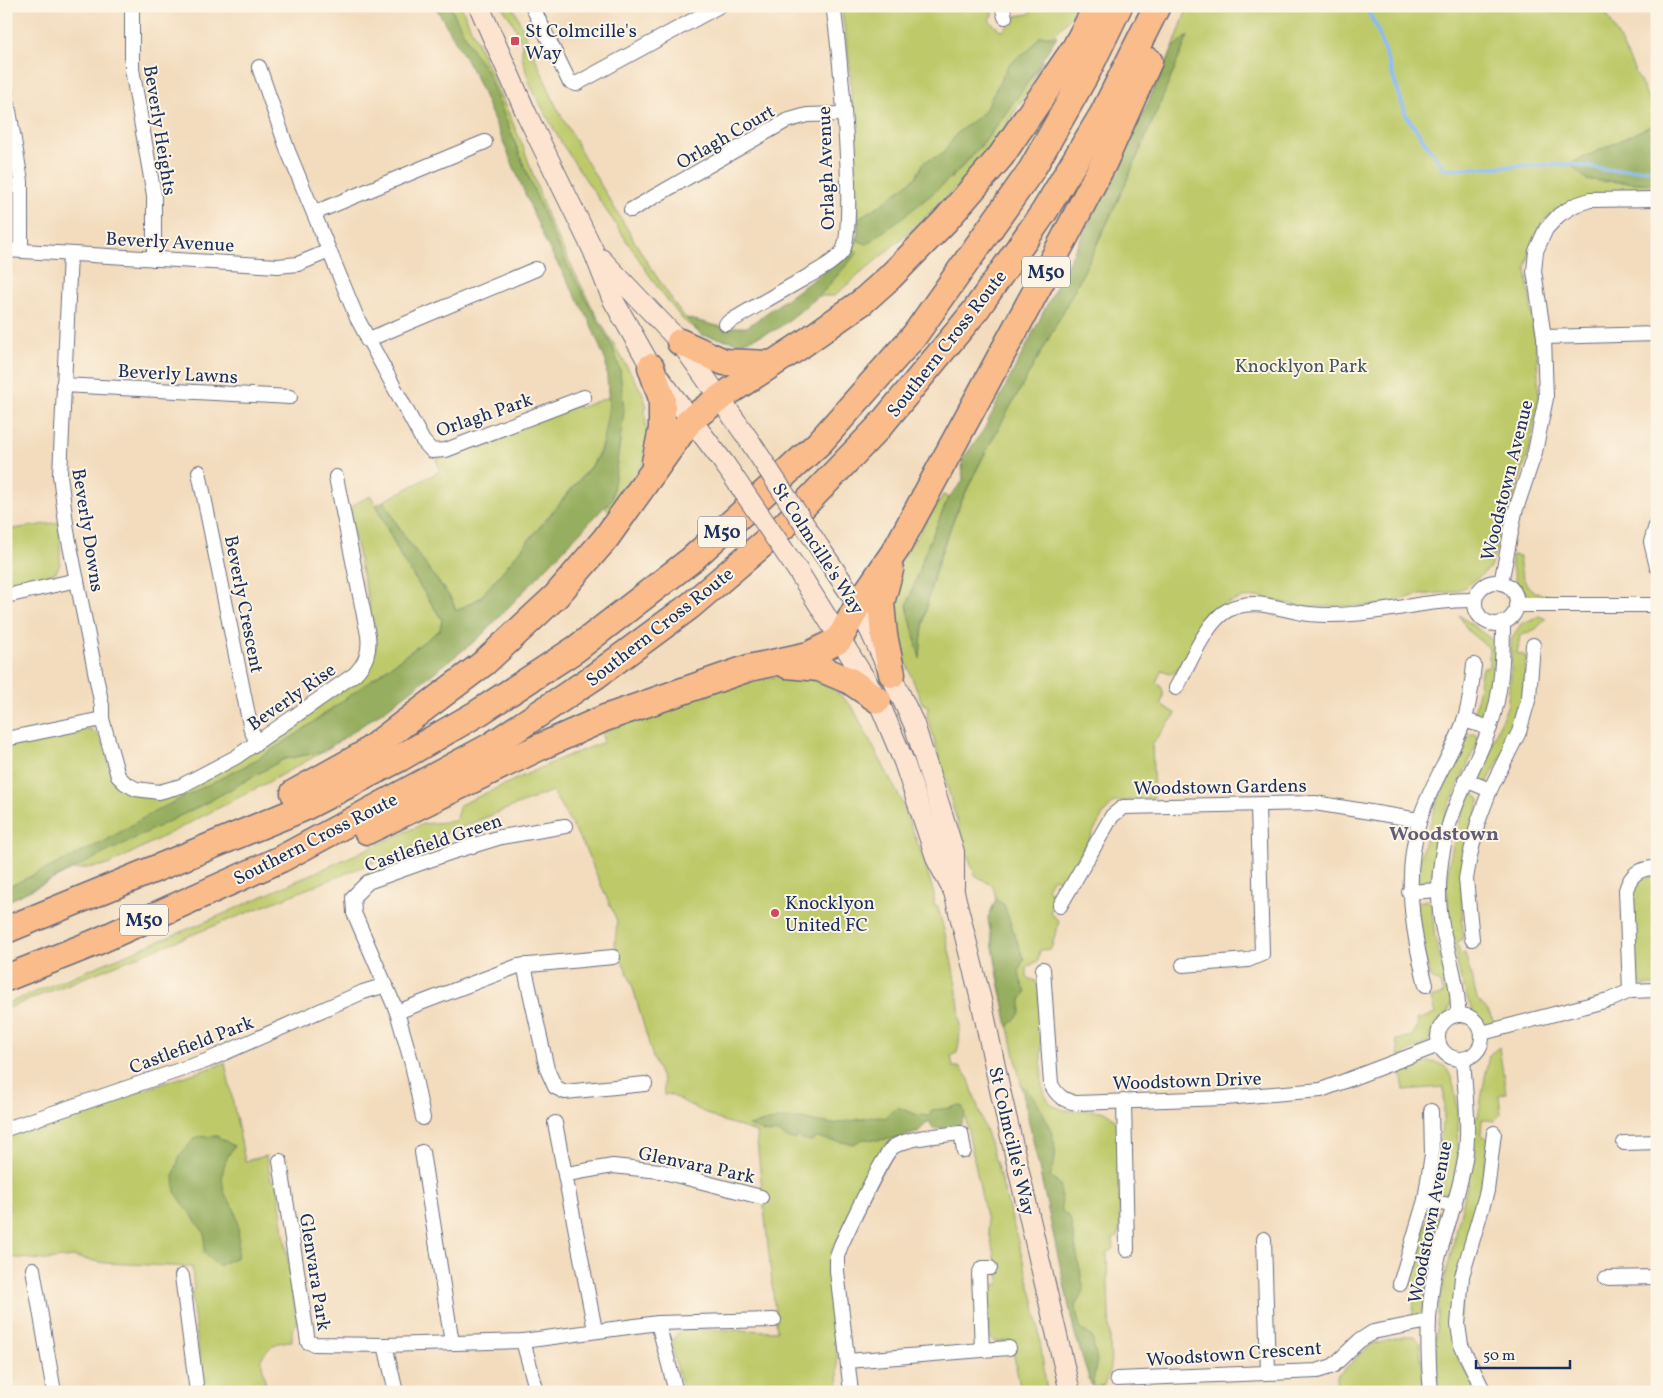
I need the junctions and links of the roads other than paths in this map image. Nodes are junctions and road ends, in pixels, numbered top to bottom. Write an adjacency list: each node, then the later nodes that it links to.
1 (132, 6): 24 (street, Beverly Heights)
2 (479, 6): 21 (main road, St Colmcille's Way)
3 (532, 6): 10 (street)
4 (720, 6): 10 (street)
5 (833, 6): 13 (street, Orlagh Avenue)
6 (1097, 6): 31 (highway, M50)
7 (1120, 6): 71 (highway, Southern Cross Route / M50)
8 (1157, 6): 69 (highway, Southern Cross Route / M50)
9 (1171, 6): 42 (highway, M50)
10 (695, 12)
11 (259, 67): 18 (street, Orlagh Park)
12 (6, 93): 14 (street)
13 (843, 114): 17 (street, Orlagh Court); 26 (street, Orlagh Avenue)
14 (8, 115): 20 (street)
15 (485, 142): 18 (street)
16 (1657, 199): 28 (street, Woodstown Avenue)
17 (631, 210)
18 (314, 213): 22 (street, Orlagh Park)
19 (6, 250): 20 (street, Beverly Avenue)
20 (21, 250): 23 (street, Beverly Avenue)
21 (593, 250): 30 (main road, St Colmcille's Way); 32 (main road, St Colmcille's Way)
22 (329, 251): 24 (street, Beverly Avenue); 29 (street, Orlagh Park)
23 (70, 254): 24 (street, Beverly Avenue); 33 (street, Beverly Downs)
24 (154, 259)
25 (536, 269): 29 (street)
26 (726, 324)
27 (1657, 334): 28 (street)
28 (1544, 337): 45 (street, Woodstown Avenue)
29 (367, 340): 35 (street, Orlagh Park)
30 (680, 342): 31 (highway); 36 (main road, St Colmcille's Way)
31 (772, 364): 36 (highway, M50)
32 (651, 367): 37 (main road, St Colmcille's Way); 39 (highway, M50)
33 (63, 386): 34 (street, Beverly Lawns); 44 (street, Beverly Downs)
34 (290, 397)
35 (584, 397)
36 (721, 397): 37 (highway, M50); 48 (main road, St Colmcille's Way, bridge)
37 (690, 420): 39 (highway, M50); 52 (main road, St Colmcille's Way, bridge)
38 (199, 472): 63 (street, Beverly Crescent)
39 (653, 472): 71 (highway, M50)
40 (336, 476): 63 (street, Beverly Rise)
41 (1657, 522): 43 (street)
42 (897, 548): 48 (highway, M50); 56 (highway, M50)
43 (1657, 567)
44 (77, 580): 46 (street); 59 (street, Beverly Downs)
45 (1501, 582): 47 (street, Woodstown Avenue); 49 (street, Woodstown Avenue)
46 (6, 596)
47 (1475, 600): 51 (street); 57 (street)
48 (858, 605): 52 (highway, M50); 56 (main road, St Colmcille's Way)
49 (1516, 605): 50 (street); 51 (street)
50 (1657, 605)
51 (1503, 622): 61 (street)
52 (839, 640): 54 (highway, M50); 58 (main road, St Colmcille's Way)
53 (1533, 645): 65 (street)
54 (774, 664): 58 (highway, M50); 69 (highway, M50)
55 (1474, 665): 60 (street)
56 (892, 674): 73 (main road, St Colmcille's Way)
57 (1176, 688)
58 (878, 700): 73 (main road, St Colmcille's Way)
59 (102, 720): 62 (street); 63 (street, Beverly Rise)
60 (1464, 720): 61 (street); 67 (street)
61 (1490, 728): 64 (street)
62 (6, 739)
63 (257, 742)
64 (1465, 780): 65 (street); 72 (street)
65 (1490, 790): 77 (street)
66 (1258, 805): 67 (street, Woodstown Gardens); 75 (street, Woodstown Gardens); 80 (street)
67 (1420, 820): 74 (street)
68 (565, 826): 83 (street, Castlefield Green)
69 (281, 859): 82 (highway, Southern Cross Route / M50)
70 (1657, 868): 86 (street)
71 (156, 871): 76 (highway, Southern Cross Route / M50)
72 (1438, 890): 74 (street); 88 (street)
73 (954, 892): 134 (main road, St Colmcille's Way)
74 (1409, 892): 84 (street)
75 (1060, 906)
76 (6, 930)
77 (1472, 939)
78 (613, 957): 79 (street)
79 (524, 965): 87 (street); 92 (street)
80 (1183, 966)
81 (1043, 969): 93 (street, Woodstown Drive)
82 (6, 978)
83 (386, 985): 87 (street, Castlefield Green); 97 (street, Castlefield Park)
84 (1426, 985)
85 (1657, 990): 86 (street)
86 (1630, 991): 89 (street)
87 (397, 1012): 95 (street, Castlefield Green)
88 (1458, 1015): 89 (street); 90 (street)
89 (1482, 1033): 91 (street)
90 (1439, 1045): 91 (street); 93 (street, Woodstown Drive)
91 (1463, 1059): 107 (street, Woodstown Avenue)
92 (646, 1084)
93 (1124, 1101): 109 (street)
94 (1431, 1112): 106 (street)
95 (423, 1118)
96 (556, 1123): 104 (street)
97 (6, 1129)
98 (1494, 1133): 136 (street)
99 (1657, 1142): 100 (street)
100 (1624, 1144)
101 (964, 1150): 125 (street)
102 (422, 1152): 121 (street)
103 (280, 1161): 122 (street, Glenvara Park)
104 (567, 1174): 105 (street, Glenvara Park); 119 (street)
105 (761, 1197)
106 (1425, 1200): 107 (street); 115 (street)
107 (1455, 1206): 117 (street, Woodstown Avenue)
108 (1264, 1239): 126 (street)
109 (1127, 1250)
110 (990, 1268): 124 (street)
111 (33, 1269): 128 (street)
112 (182, 1276): 129 (street)
113 (1657, 1277): 114 (street)
114 (1606, 1278)
115 (1400, 1284)
116 (774, 1320): 118 (street, Glenvara Park)
117 (1429, 1321): 126 (street, Woodstown Crescent); 135 (street, Woodstown Avenue)
118 (658, 1323): 119 (street, Glenvara Park); 132 (street)
119 (595, 1330): 120 (street, Glenvara Park)
120 (523, 1341): 121 (street, Glenvara Park); 131 (street)
121 (452, 1343): 122 (street, Glenvara Park)
122 (385, 1345): 130 (street)
123 (1009, 1348): 124 (street)
124 (982, 1350): 125 (street)
125 (848, 1362): 133 (street)
126 (1268, 1372): 127 (street, Woodstown Crescent)
127 (1117, 1379)
128 (54, 1392)
129 (197, 1392)
130 (396, 1392)
131 (537, 1392)
132 (676, 1392)
133 (851, 1392)
134 (1070, 1392)
135 (1431, 1392)
136 (1484, 1392)

